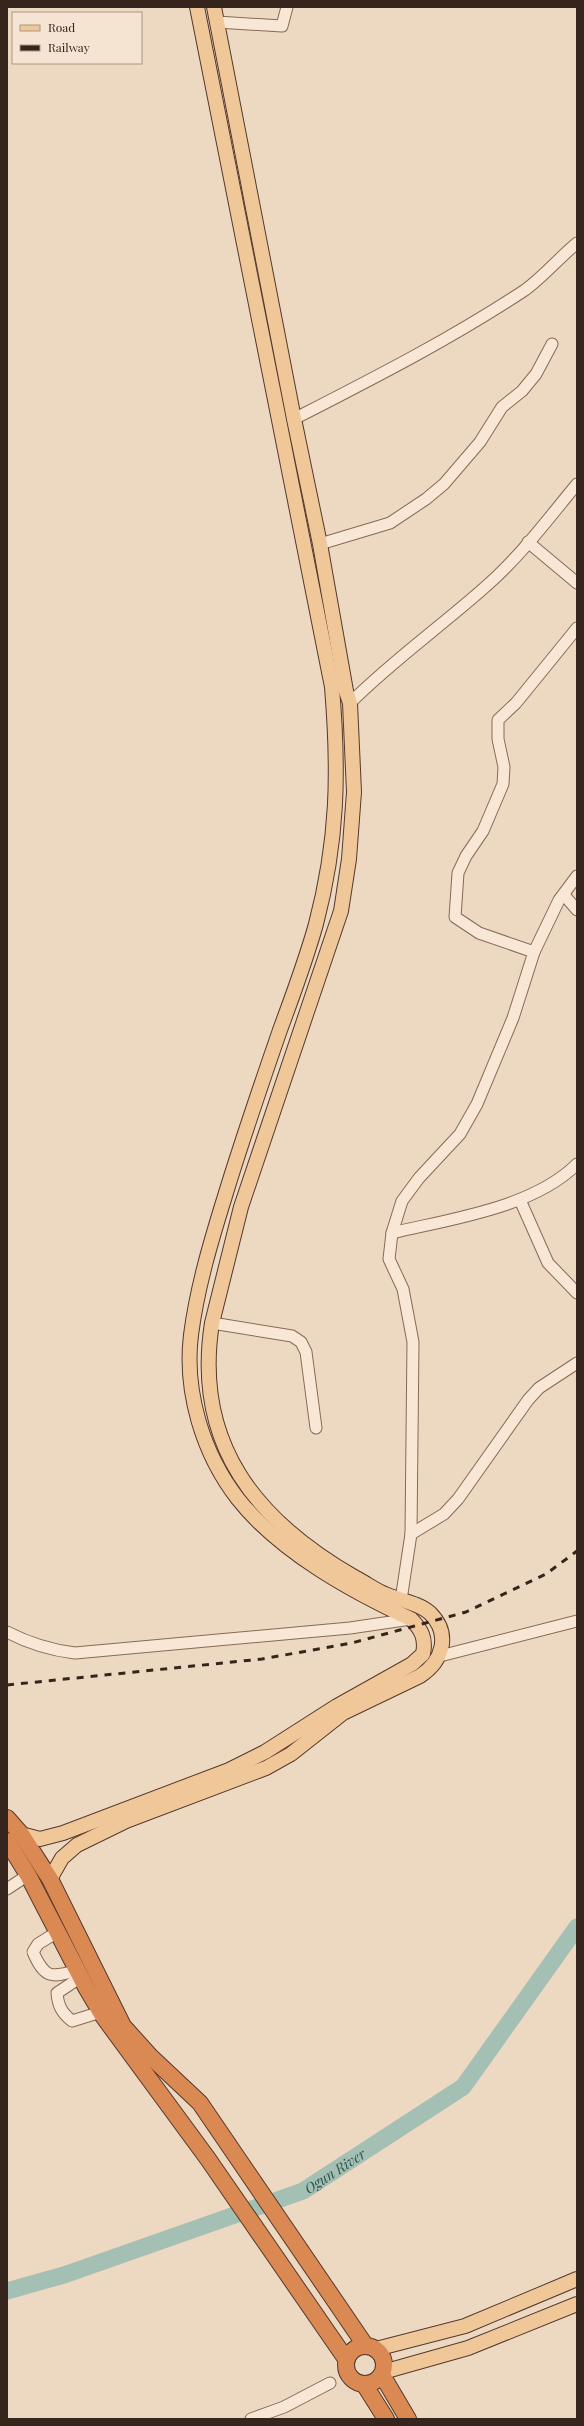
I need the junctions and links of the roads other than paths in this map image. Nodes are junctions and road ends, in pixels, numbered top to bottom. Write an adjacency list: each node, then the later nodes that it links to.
1 (197, 7): 23 (main road)
2 (214, 7): 4 (main road)
3 (287, 7): 4 (street)
4 (217, 22): 7 (main road)
5 (577, 244): 7 (street)
6 (552, 344): 10 (street)
7 (294, 419): 10 (main road)
8 (577, 484): 9 (street)
9 (528, 542): 11 (street); 13 (street)
10 (320, 544): 13 (main road)
11 (577, 583)
12 (577, 628): 17 (street)
13 (350, 703): 22 (main road)
14 (577, 876): 15 (street)
15 (564, 895): 16 (street); 17 (street)
16 (577, 910)
17 (534, 952): 20 (street)
18 (577, 1164): 19 (street)
19 (520, 1200): 20 (street); 21 (street)
20 (392, 1233): 27 (street)
21 (577, 1293)
22 (212, 1323): 24 (main road); 26 (street)
23 (191, 1336): 24 (main road); 29 (main road)
24 (210, 1340): 28 (main road)
25 (577, 1363): 27 (street)
26 (316, 1428)
27 (411, 1534): 28 (street)
28 (401, 1600): 32 (main road)
29 (411, 1620): 31 (street); 34 (main road)
30 (577, 1621): 32 (street)
31 (7, 1632)
32 (440, 1656): 37 (main road)
33 (7, 1818): 34 (highway)
34 (21, 1834): 37 (highway)
35 (7, 1842): 36 (highway)
36 (28, 1875): 38 (street); 39 (highway)
37 (50, 1879): 44 (highway)
38 (7, 1889)
39 (59, 1931): 40 (highway); 40 (street)
40 (80, 1973): 41 (highway); 41 (street)
41 (101, 2012): 45 (highway)
42 (577, 2279): 44 (main road)
43 (577, 2304): 46 (main road)
44 (371, 2347): 45 (highway); 46 (highway)
45 (346, 2359): 48 (highway)
46 (382, 2374): 48 (highway); 51 (highway)
47 (330, 2383): 49 (street)
48 (364, 2384): 50 (highway)
49 (251, 2419)
50 (386, 2419)
51 (408, 2419)

